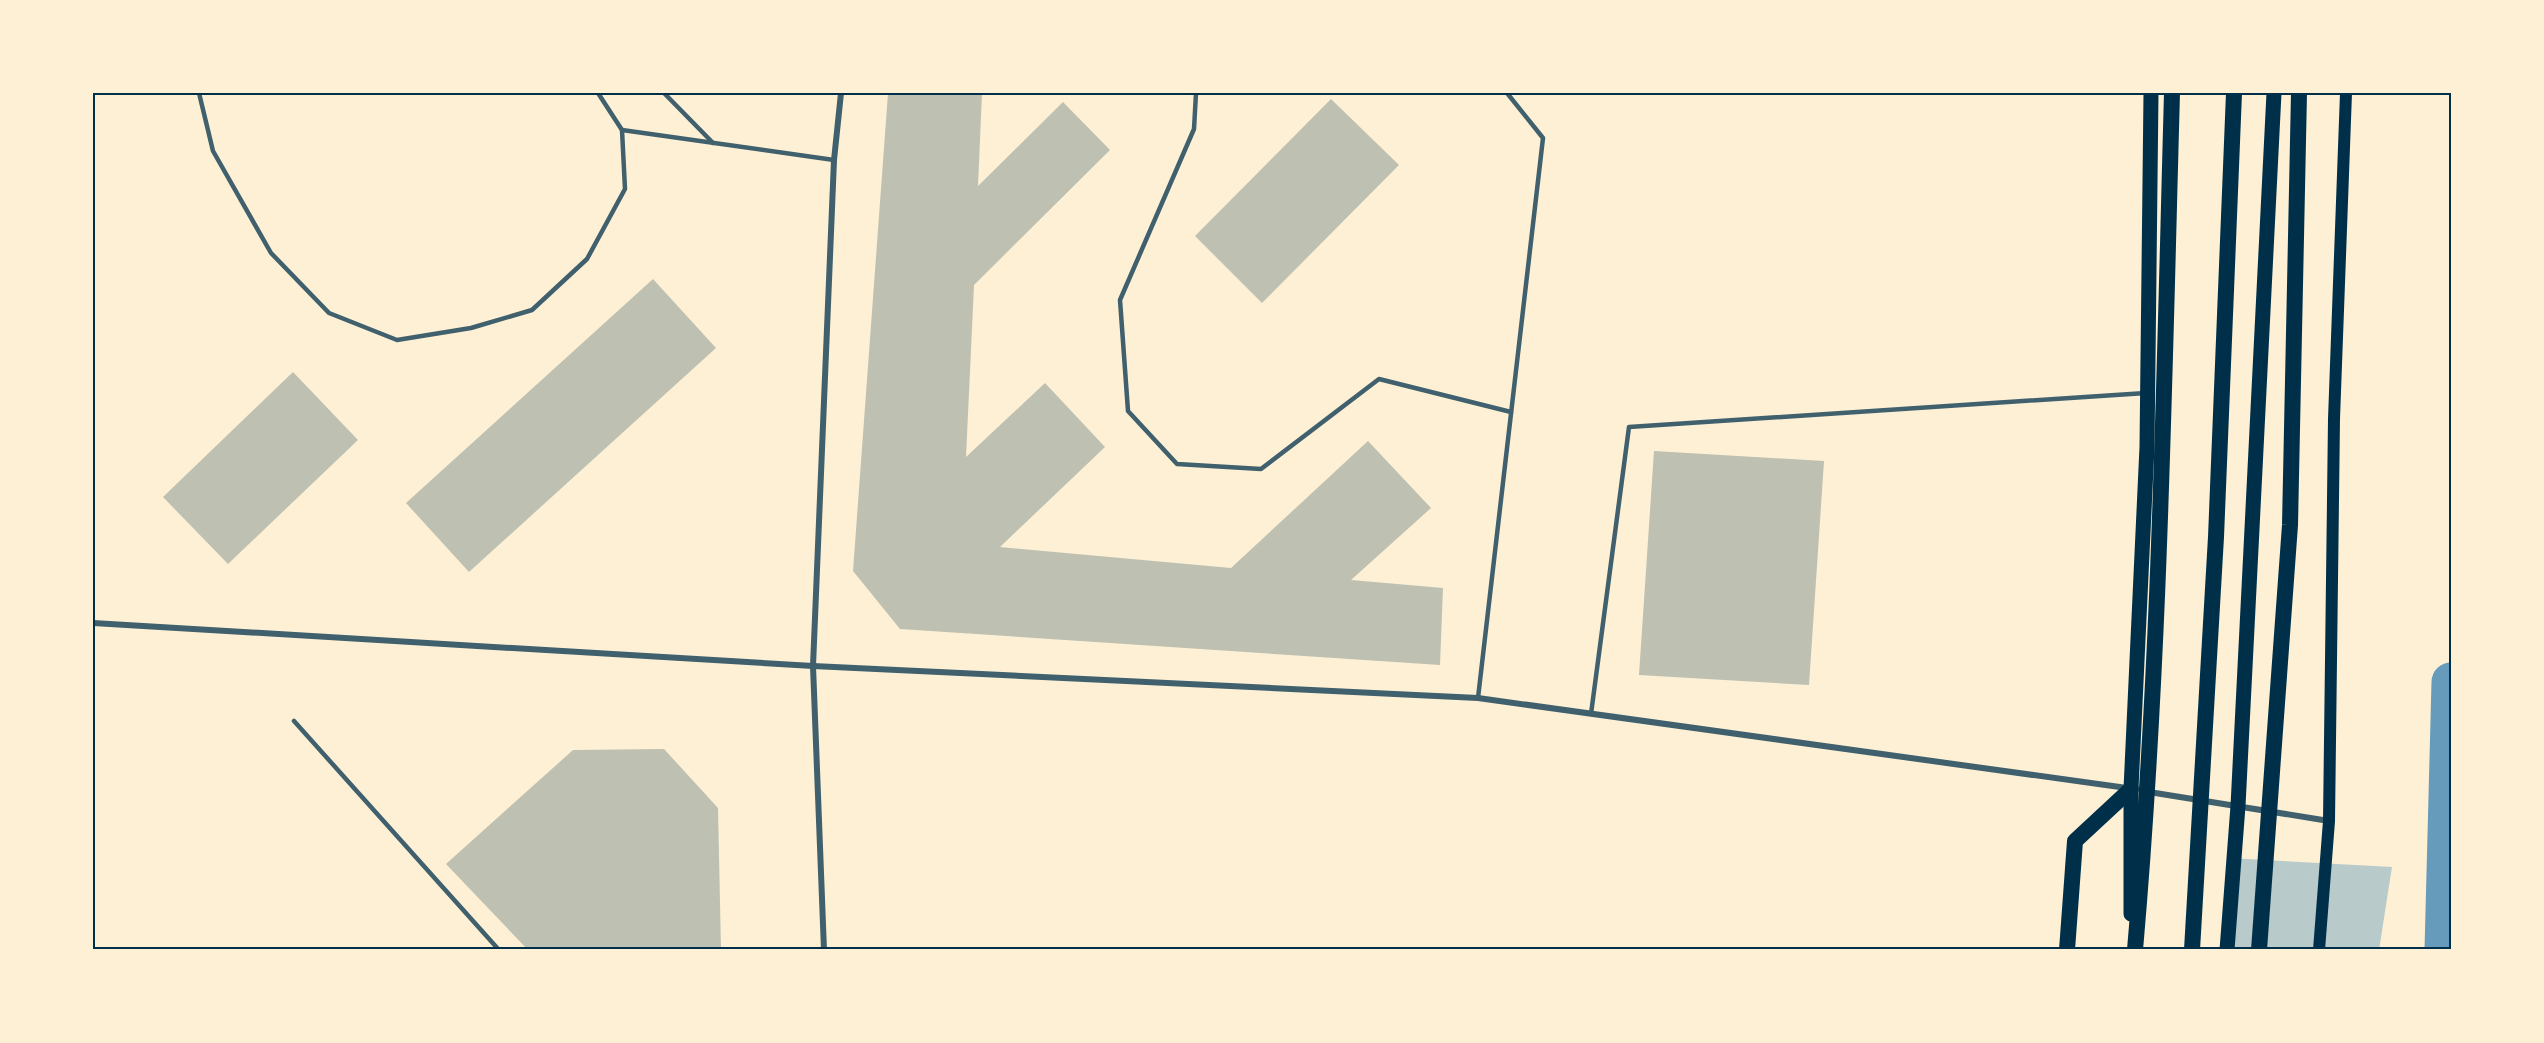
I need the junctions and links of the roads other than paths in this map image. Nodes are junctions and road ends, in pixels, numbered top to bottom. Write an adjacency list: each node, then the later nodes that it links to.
1 (199, 93): 13 (lane)
2 (598, 93): 13 (lane)
3 (664, 93): 14 (lane)
4 (841, 93): 15 (street)
5 (1196, 93): 17 (lane)
6 (1507, 93): 17 (lane)
7 (2151, 93): 16 (main road)
8 (2172, 93): 29 (highway)
9 (2234, 93): 30 (highway)
10 (2274, 93): 24 (main road)
11 (2300, 93): 32 (highway)
12 (2346, 93): 25 (main road)
13 (622, 130): 14 (lane)
14 (712, 142): 15 (lane)
15 (834, 160): 19 (street)
16 (2148, 393): 21 (lane); 23 (main road)
17 (1511, 412): 20 (lane)
18 (93, 623): 19 (street)
19 (813, 666): 20 (street); 27 (street)
20 (1478, 698): 21 (street)
21 (1591, 714): 23 (street)
22 (294, 721): 26 (lane)
23 (2131, 789): 24 (street); 28 (highway); 29 (main road)
24 (2238, 806): 25 (street); 31 (main road)
25 (2329, 821): 33 (main road)
26 (499, 950)
27 (824, 950)
28 (2067, 950)
29 (2133, 950)
30 (2193, 950)
31 (2227, 950)
32 (2259, 950)
33 (2319, 950)

